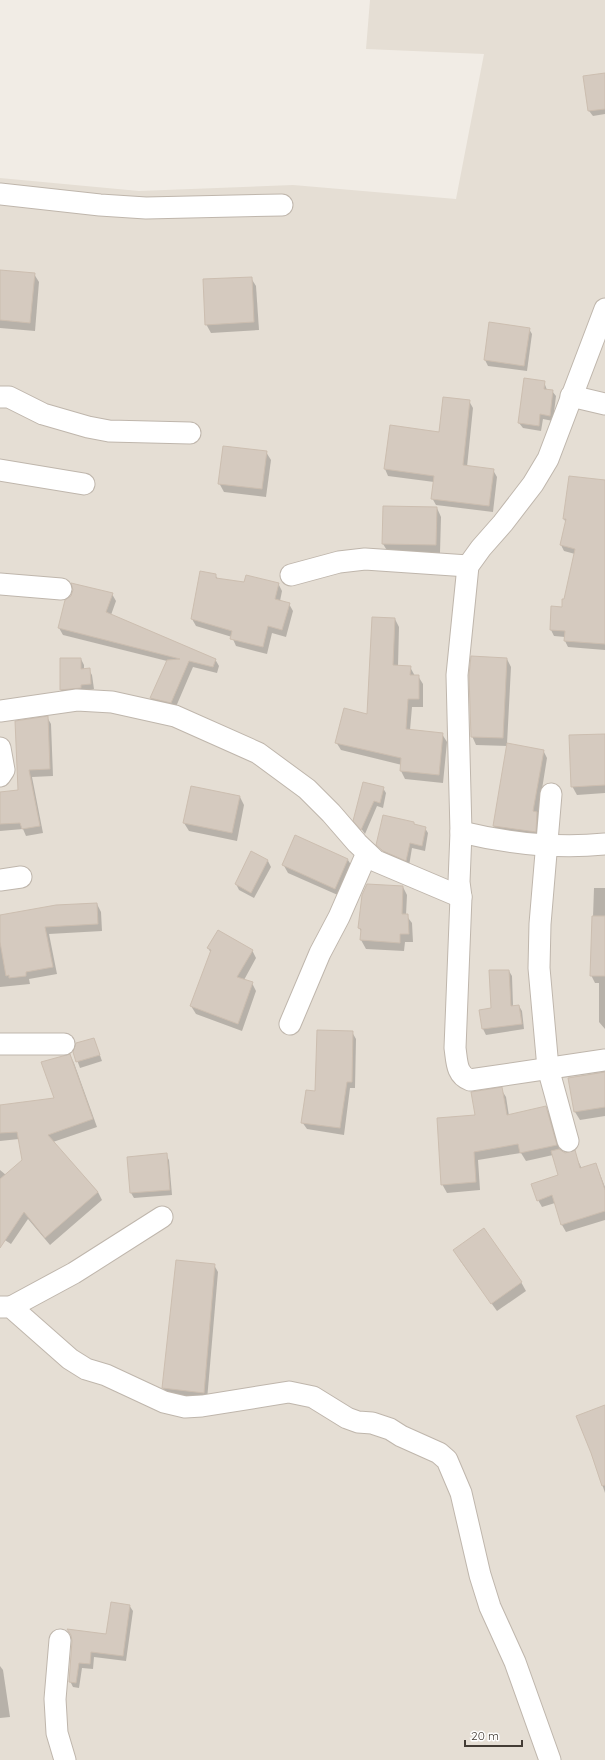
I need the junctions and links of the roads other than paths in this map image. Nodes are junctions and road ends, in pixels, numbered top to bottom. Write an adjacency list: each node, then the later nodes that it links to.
1 (0, 194): 2 (street)
2 (282, 205)
3 (605, 309): 4 (street)
4 (571, 396): 6 (street); 10 (street)
5 (0, 397): 7 (street)
6 (605, 404)
7 (190, 433)
8 (0, 470): 9 (street)
9 (84, 484)
10 (468, 566): 11 (street); 18 (street)
11 (291, 575)
12 (0, 584): 13 (street)
13 (61, 589)
14 (0, 711): 21 (street)
15 (0, 748): 16 (street)
16 (0, 776)
17 (551, 794): 19 (street)
18 (461, 832): 19 (street); 24 (street)
19 (547, 844): 20 (street); 29 (street)
20 (605, 844)
21 (367, 853): 24 (street); 25 (street)
22 (21, 877): 23 (street)
23 (0, 880)
24 (461, 897): 29 (street)
25 (290, 1024)
26 (0, 1044): 27 (street)
27 (64, 1044)
28 (605, 1060): 29 (street)
29 (548, 1068): 30 (street)
30 (568, 1141)
31 (162, 1217): 32 (street)
32 (6, 1307): 35 (street)
33 (60, 1640): 34 (street)
34 (65, 1760)
35 (550, 1760)

